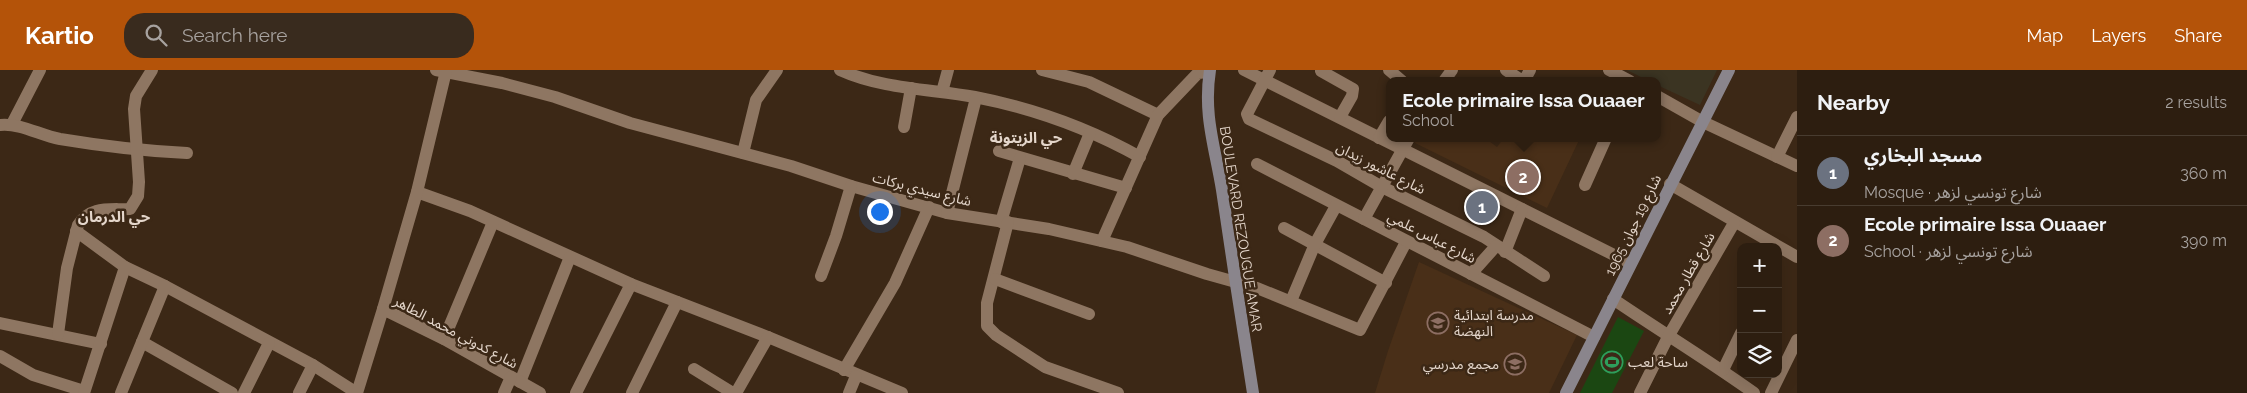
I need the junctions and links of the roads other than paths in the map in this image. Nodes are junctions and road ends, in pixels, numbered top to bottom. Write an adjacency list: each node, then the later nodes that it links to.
1 (40, 70): 26 (street)
2 (152, 70): 35 (street)
3 (777, 70): 39 (street)
4 (840, 70): 18 (street)
5 (948, 70): 19 (street)
6 (1042, 70): 14 (street)
7 (1244, 70): 15 (street)
8 (1506, 70): 16 (street)
9 (1609, 70): 17 (street)
10 (1729, 70): 25 (street, شارع 19 جوان 1965)
11 (442, 71): 39 (street, شارع سيدي بركات); 51 (street)
12 (1210, 71): 22 (street); 76 (street, BOULEVARD REZOUGUE AMAR)
13 (1321, 71): 23 (street)
14 (1091, 76): 22 (street)
15 (1268, 76): 23 (street); 49 (street, شارع عاشور زيدان)
16 (1516, 77)
17 (1622, 77)
18 (912, 88): 19 (street); 28 (street)
19 (942, 92): 20 (street)
20 (976, 98): 29 (street); 55 (street)
21 (1661, 98): 25 (street)
22 (1158, 115): 40 (street)
23 (1340, 117): 30 (street)
24 (1797, 117): 41 (street)
25 (1703, 122): 41 (street); 46 (street, شارع 19 جوان 1965)
26 (6, 124): 35 (street)
27 (1386, 126): 30 (street)
28 (904, 127)
29 (1090, 133): 40 (street); 45 (street)
30 (1379, 138): 31 (street)
31 (1386, 142)
32 (1387, 142): 36 (street)
33 (1407, 142): 36 (street)
34 (1604, 142): 47 (street)
35 (136, 150): 38 (street); 61 (street)
36 (1403, 150): 49 (street); 54 (street)
37 (999, 151): 42 (street)
38 (187, 153)
39 (743, 153): 48 (street, شارع سيدي بركات)
40 (1140, 157): 50 (street)
41 (1777, 157): 44 (street)
42 (1020, 158): 45 (street); 58 (street)
43 (1257, 164): 52 (street, شارع عباس علمي)
44 (1797, 166)
45 (1073, 174): 50 (street)
46 (1670, 184): 59 (street); 70 (street, شارع 19 جوان 1965)
47 (1585, 185)
48 (851, 186): 53 (street, شارع سيدي بركات); 73 (street)
49 (1382, 187): 56 (street); 66 (street, شارع عاشور زيدان)
50 (1126, 188): 62 (street)
51 (418, 192): 57 (street); 83 (street)
52 (1336, 206): 56 (street, شارع عباس علمي); 65 (street)
53 (929, 207): 55 (street, شارع سيدي بركات); 100 (street)
54 (1522, 209): 66 (street); 70 (street)
55 (946, 213): 58 (street, شارع سيدي بركات)
56 (1364, 219): 63 (street, شارع عباس علمي)
57 (493, 222): 68 (street); 90 (street)
58 (1005, 222): 62 (street, شارع سيدي بركات); 75 (street)
59 (1734, 223): 64 (street); 89 (street, شارع قطار محمد)
60 (1284, 228): 65 (street)
61 (76, 231): 71 (street); 86 (street)
62 (1102, 241): 76 (street, شارع سيدي بركات)
63 (1406, 242): 72 (street, شارع عباس علمي); 77 (street, شارع سيدي بركات)
64 (1767, 243)
65 (1314, 244): 77 (street); 81 (street)
66 (1500, 249): 72 (street); 74 (street, شارع عاشور زيدان)
67 (1782, 252): 69 (street)
68 (570, 257): 78 (street); 101 (street)
69 (1797, 257)
70 (1630, 263): 80 (street, شارع 19 جوان 1965)
71 (125, 267): 79 (street); 95 (street)
72 (1471, 274): 88 (street, شارع عباس علمي)
73 (821, 276)
74 (1544, 276)
75 (995, 279): 84 (street); 115 (street)
76 (1234, 280): 81 (street, شارع سيدي بركات); 116 (street, BOULEVARD REZOUGUE AMAR)
77 (1386, 283): 81 (street, شارع سيدي بركات)
78 (631, 284): 82 (street); 111 (street)
79 (165, 286): 93 (street); 94 (street)
80 (1613, 300): 88 (street, شارع 19 جوان 1965); 89 (street)
81 (1291, 301)
82 (677, 302): 87 (street); 112 (street)
83 (382, 309): 90 (street, شارع كدوني محمد الطاهر); 108 (street, شارع كدوني محمد الطاهر)
84 (1089, 314)
85 (0, 323): 86 (street)
86 (58, 334): 95 (street)
87 (768, 337): 100 (street); 113 (street)
88 (1594, 337): 117 (street, شارع 19 جوان 1965)
89 (1668, 337): 99 (street); 118 (street, شارع قطار محمد)
90 (444, 339): 101 (street, شارع كدوني محمد الطاهر)
91 (1797, 340): 120 (street)
92 (1737, 341): 99 (street)
93 (142, 342): 103 (street); 105 (street)
94 (269, 343): 97 (street); 106 (street)
95 (101, 344): 102 (street)
96 (0, 356): 102 (street)
97 (312, 365): 107 (street); 108 (street)
98 (694, 369): 113 (street)
99 (1723, 370): 119 (street)
100 (850, 373): 104 (street); 114 (street)
101 (516, 380): 109 (street); 110 (street, شارع كدوني محمد الطاهر)
102 (84, 392)
103 (124, 392)
104 (897, 392)
105 (232, 393)
106 (244, 393)
107 (300, 393)
108 (357, 393)
109 (504, 393)
110 (540, 393)
111 (576, 393)
112 (632, 393)
113 (735, 393)
114 (849, 393)
115 (1118, 393)
116 (1253, 393)
117 (1566, 393)
118 (1640, 393)
119 (1754, 393)
120 (1771, 393)

